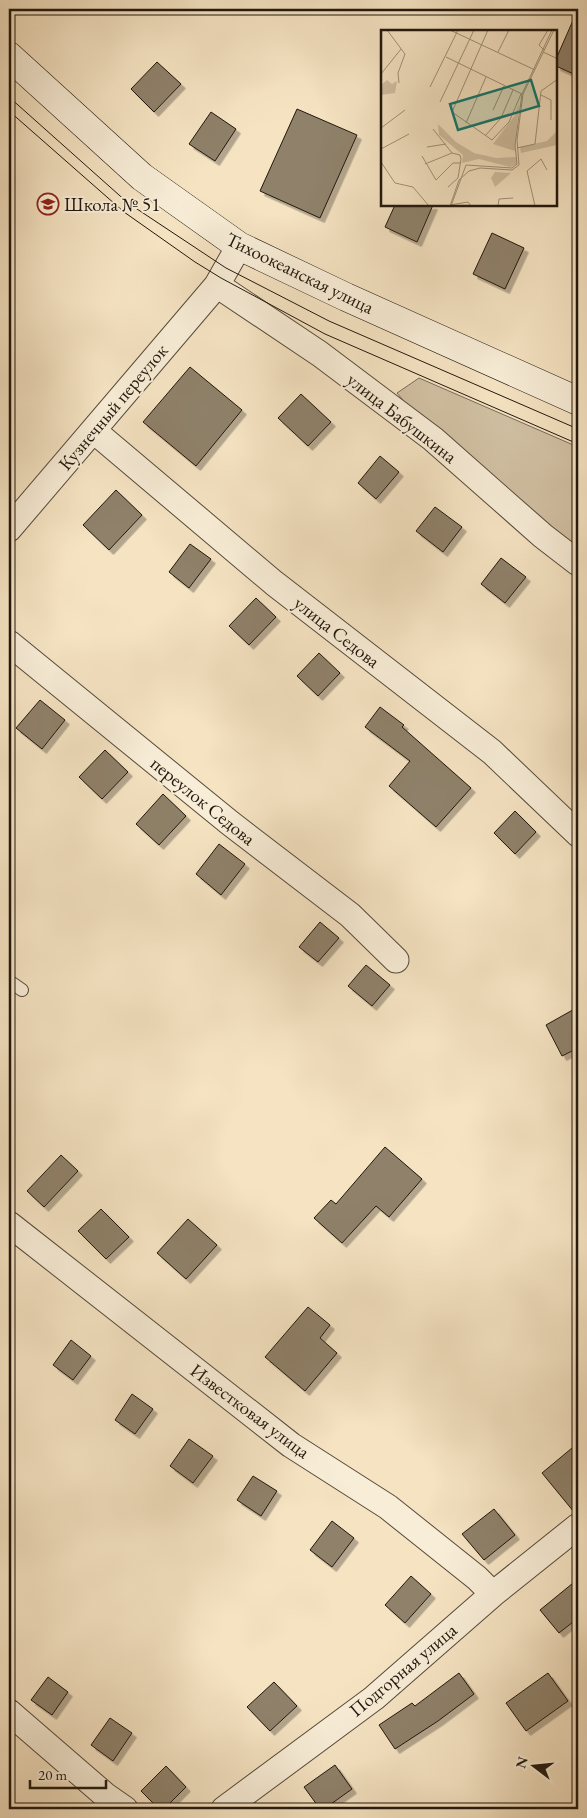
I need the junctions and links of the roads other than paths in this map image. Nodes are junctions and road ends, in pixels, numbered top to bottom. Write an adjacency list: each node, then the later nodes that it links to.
1 (9, 56): 2 (main road, Тихоокеанская улица)
2 (239, 246): 3 (street, Кузнечный переулок); 4 (main road, Тихоокеанская улица)
3 (217, 284): 5 (street, Кузнечный переулок); 7 (street, улица Бабушкина)
4 (578, 401)
5 (94, 431): 6 (street, Кузнечный переулок); 9 (street, улица Седова)
6 (9, 529)
7 (578, 563)
8 (9, 643): 10 (street, переулок Седова)
9 (578, 834)
10 (396, 960)
11 (9, 981): 12 (lane)
12 (22, 990)
13 (9, 1224): 15 (street, Известковая улица)
14 (578, 1526): 15 (street, Подгорная улица)
15 (493, 1594): 18 (street, Подгорная улица)
16 (9, 1712): 17 (street)
17 (125, 1809)
18 (224, 1809)

